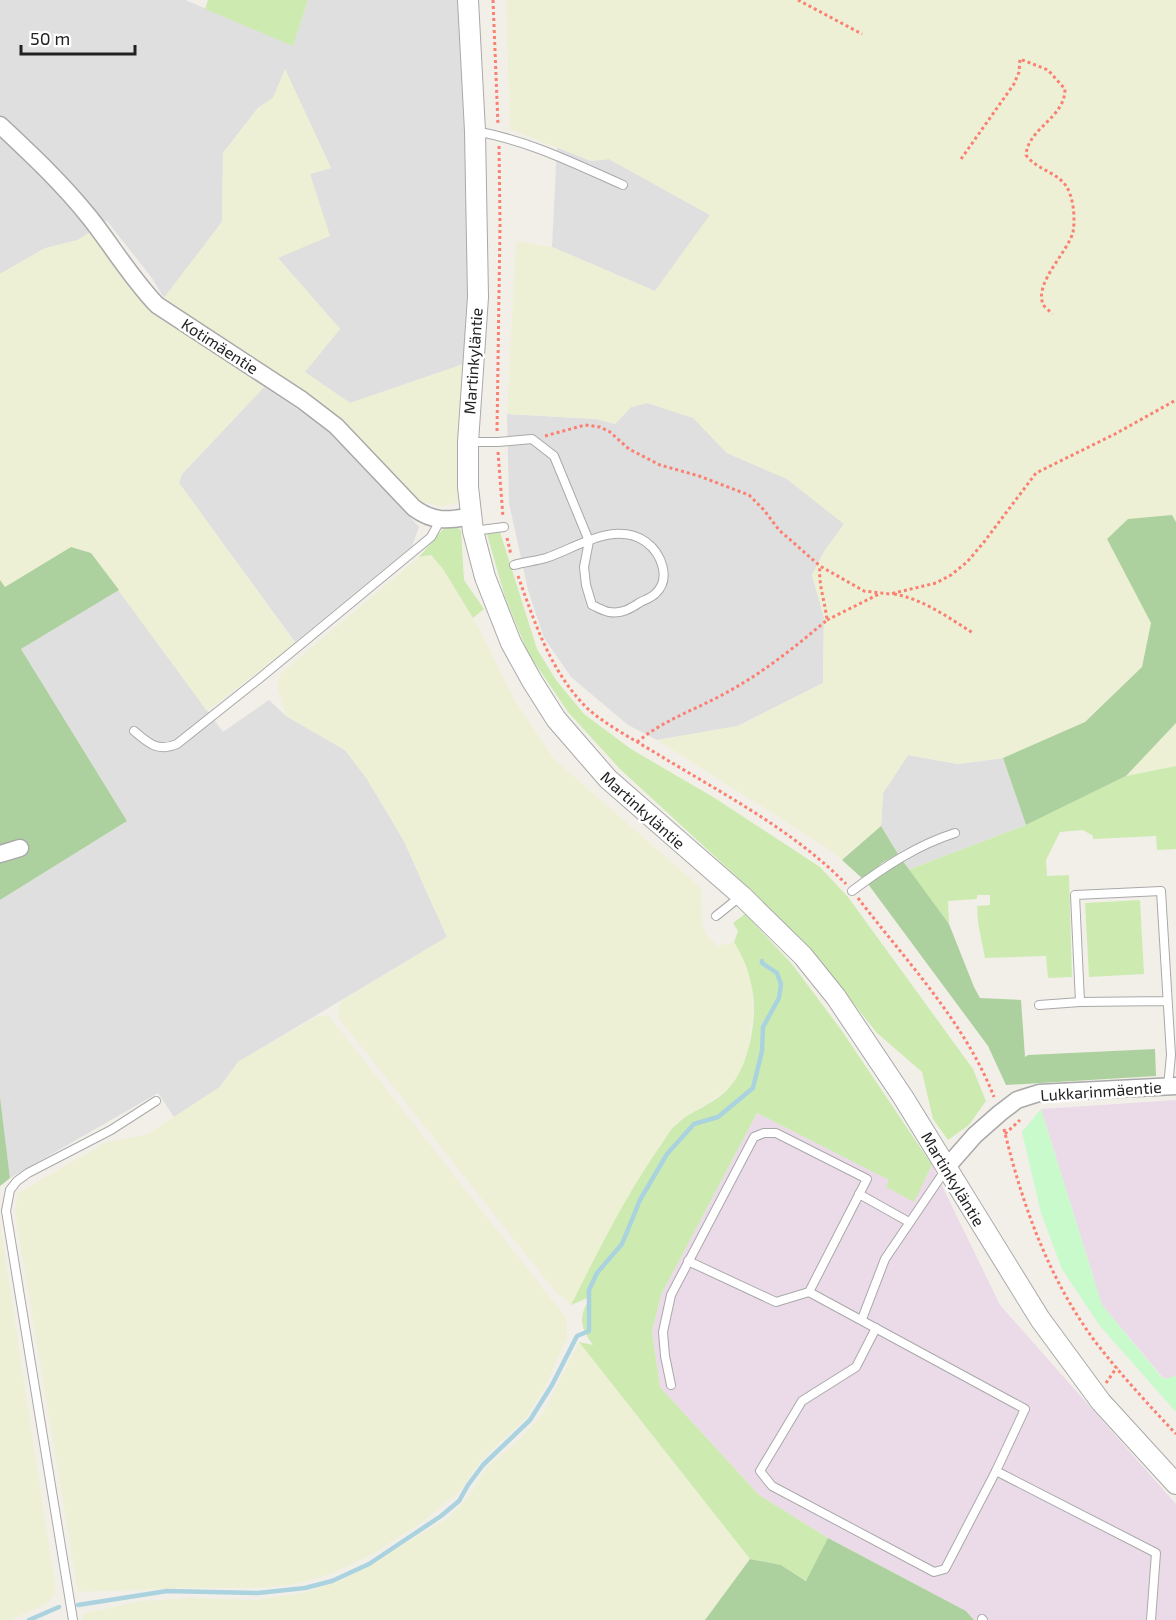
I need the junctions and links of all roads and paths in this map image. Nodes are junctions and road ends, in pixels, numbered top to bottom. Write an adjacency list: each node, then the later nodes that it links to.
1 (468, 0): 6 (street, Martinkyläntie)
2 (492, 0): 7 (path)
3 (798, 0): 4 (path)
4 (862, 34)
5 (0, 126): 15 (street, Kotimäentie)
6 (475, 131): 7 (lane); 13 (street, Martinkyläntie)
7 (499, 135): 9 (lane); 14 (path)
8 (961, 159): 10 (path)
9 (623, 185)
10 (1052, 314)
11 (1176, 400): 22 (path)
12 (532, 439): 14 (lane); 18 (lane); 20 (path)
13 (468, 442): 14 (lane); 16 (street, Martinkyläntie)
14 (498, 442): 17 (path)
15 (441, 519): 16 (street, Kotimäentie); 25 (lane)
16 (472, 524): 17 (lane); 31 (street, Martinkyläntie)
17 (504, 526): 19 (path)
18 (589, 541): 18 (lane); 19 (lane)
19 (514, 565): 26 (path)
20 (820, 566): 21 (path); 23 (path)
21 (879, 594): 22 (path); 23 (path)
22 (890, 594): 24 (path)
23 (827, 620): 26 (path)
24 (973, 633)
25 (134, 731)
26 (637, 742): 30 (path)
27 (955, 833): 30 (lane)
28 (20, 848): 29 (street)
29 (0, 854)
30 (852, 891): 40 (path)
31 (742, 896): 32 (lane); 43 (street, Martinkyläntie)
32 (716, 916)
33 (1166, 979): 34 (lane); 35 (lane); 36 (lane)
34 (1176, 979)
35 (1167, 1001): 36 (lane); 38 (lane)
36 (1080, 1002): 37 (lane)
37 (1039, 1005)
38 (1173, 1033): 39 (lane)
39 (1172, 1087): 43 (street, Lukkarinmäentie)
40 (993, 1096)
41 (156, 1101): 56 (lane)
42 (1007, 1141): 50 (path)
43 (946, 1168): 45 (lane); 55 (street, Martinkyläntie)
44 (859, 1194): 45 (lane); 46 (lane); 47 (lane)
45 (909, 1222): 48 (lane)
46 (688, 1261): 47 (lane); 52 (lane)
47 (808, 1292): 48 (lane)
48 (862, 1319): 49 (lane)
49 (876, 1328): 54 (lane); 54 (lane)
50 (1117, 1367): 51 (path); 53 (path)
51 (1113, 1374)
52 (671, 1385)
53 (1176, 1434)
54 (996, 1471): 57 (lane)
55 (1176, 1484)
56 (73, 1620)
57 (1150, 1620)

